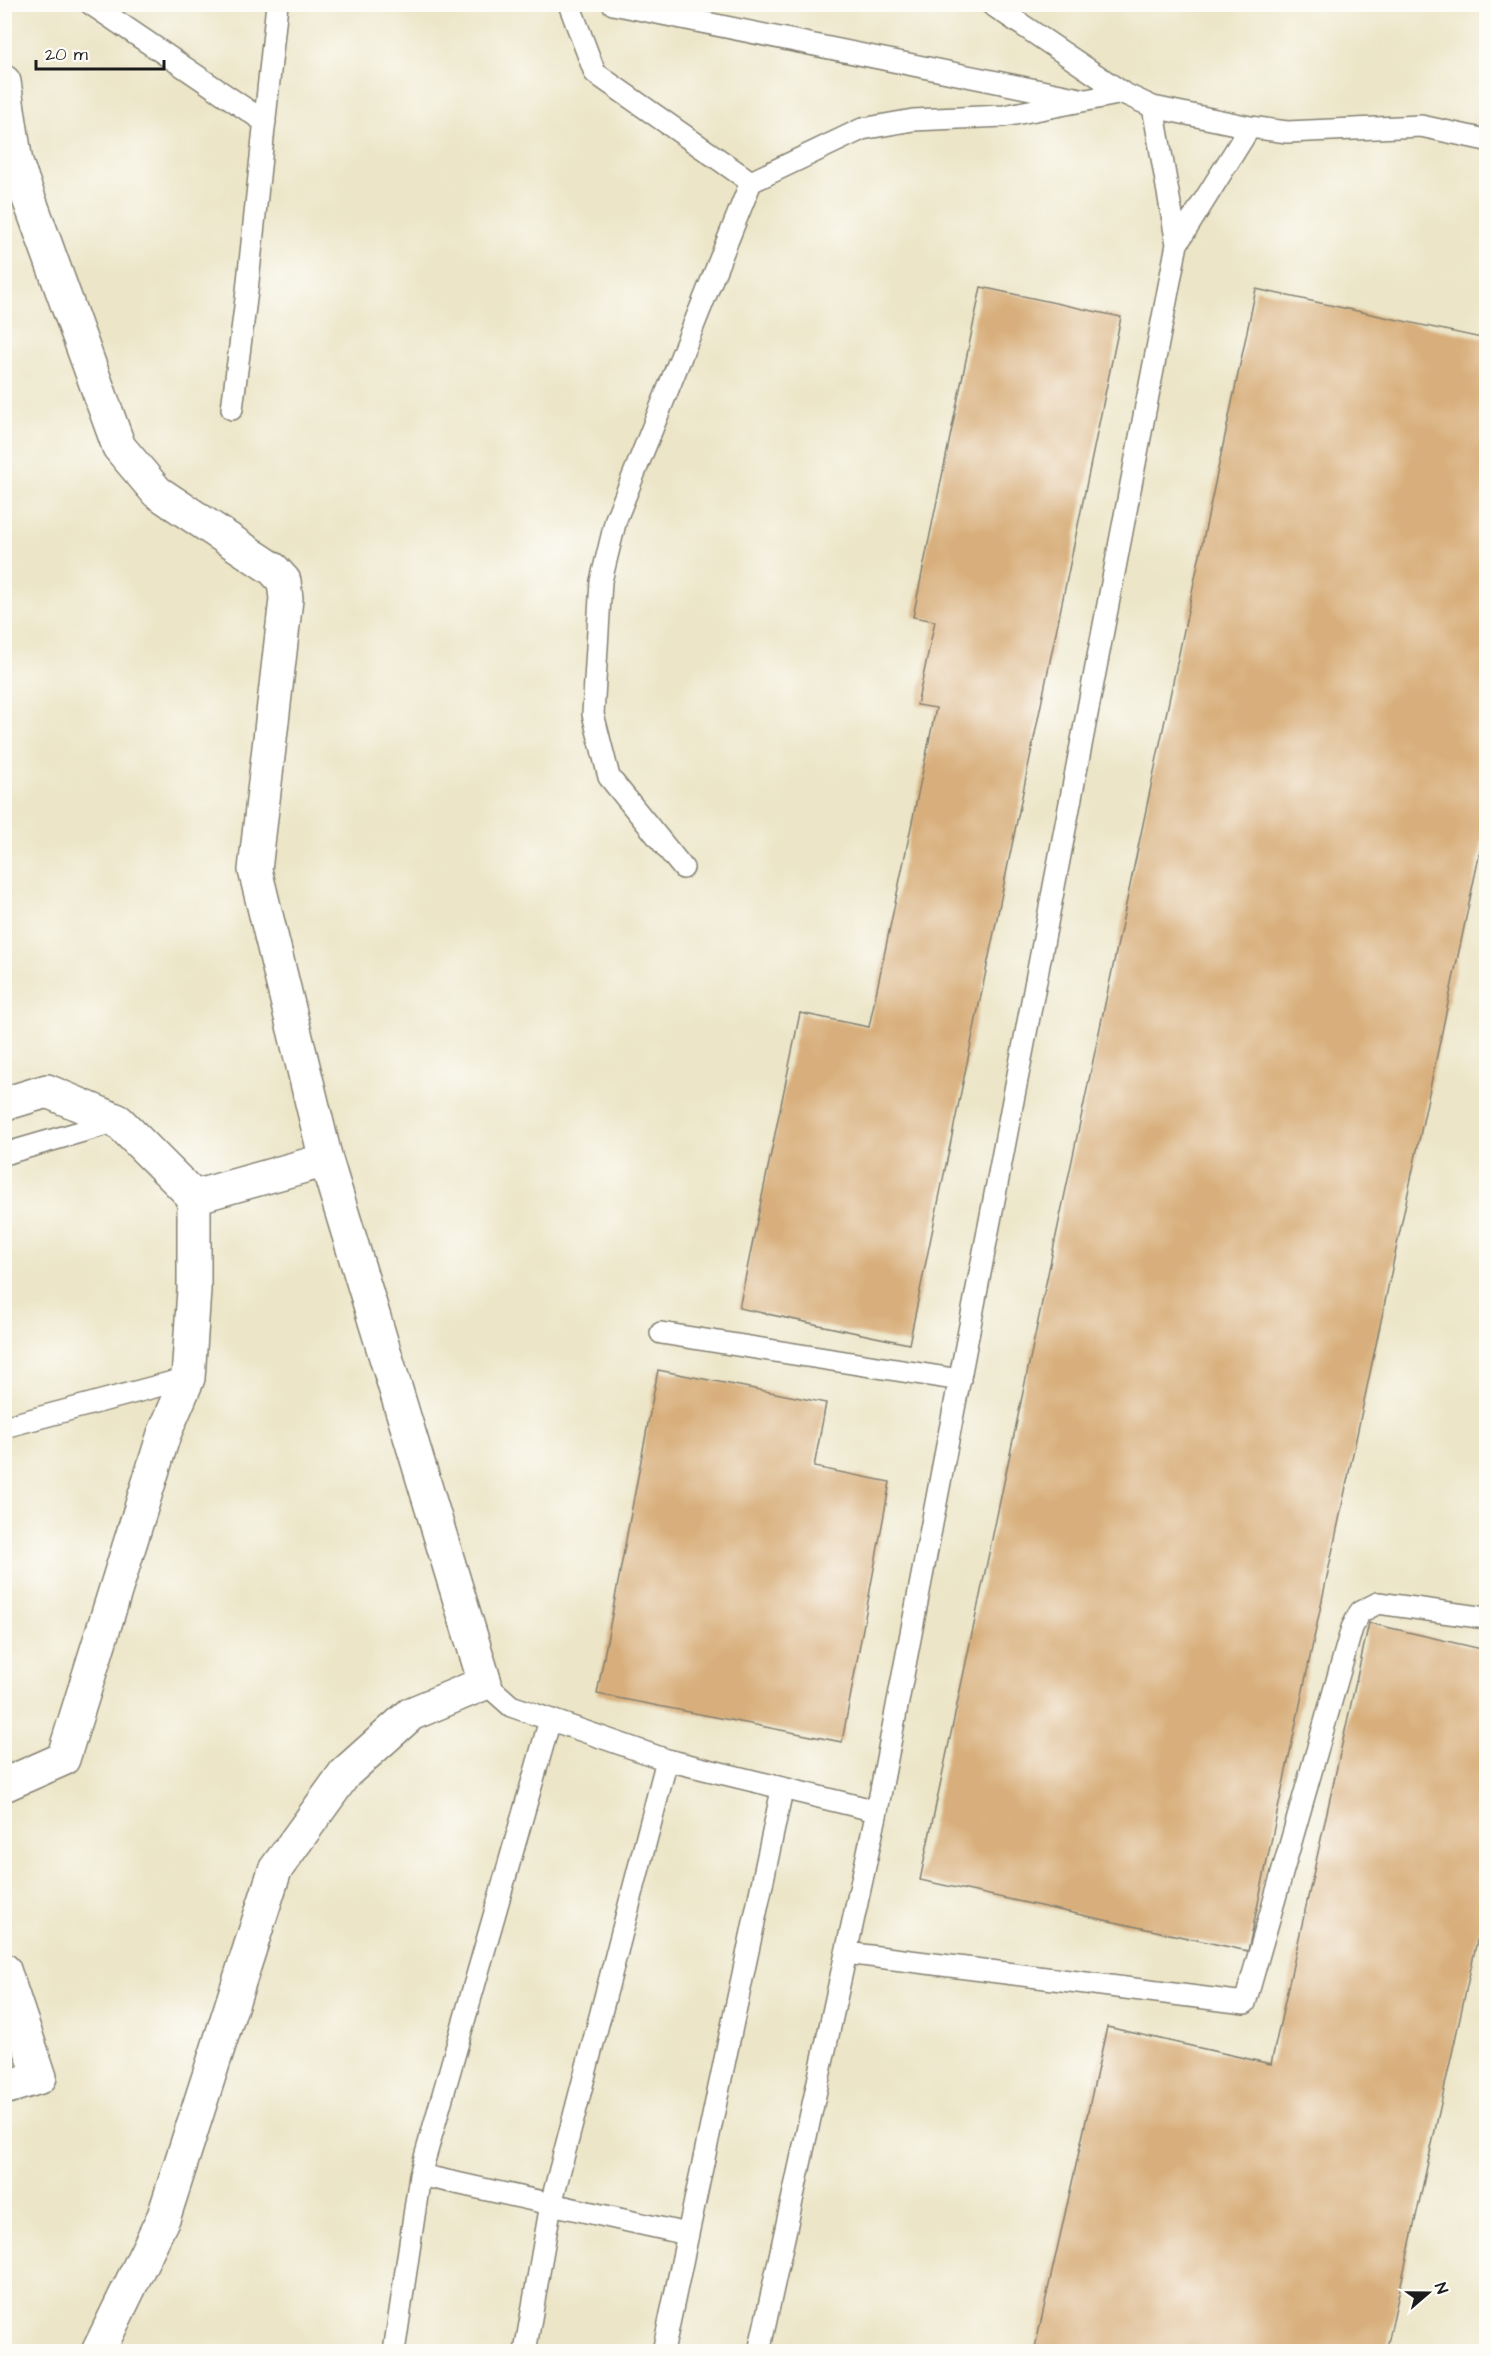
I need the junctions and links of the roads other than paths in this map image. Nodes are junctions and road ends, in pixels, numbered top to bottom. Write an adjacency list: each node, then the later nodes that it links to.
1 (91, 4): 10 (lane)
2 (277, 4): 10 (lane)
3 (569, 4): 13 (lane)
4 (613, 4): 8 (lane)
5 (991, 4): 7 (lane)
6 (4, 82): 22 (street)
7 (1123, 93): 8 (lane); 9 (lane)
8 (1085, 100): 13 (lane)
9 (1153, 107): 11 (lane); 14 (lane)
10 (265, 122): 15 (lane)
11 (1250, 127): 12 (lane); 14 (lane)
12 (1486, 140)
13 (752, 182): 16 (lane)
14 (1177, 244): 26 (lane)
15 (232, 409)
16 (682, 868)
17 (4, 1078): 18 (street)
18 (47, 1091): 19 (street); 20 (street)
19 (4, 1104)
20 (118, 1120): 21 (lane); 23 (street)
21 (4, 1154)
22 (326, 1160): 23 (street); 29 (street)
23 (194, 1197): 25 (street)
24 (661, 1333): 26 (lane)
25 (188, 1378): 27 (lane); 32 (street)
26 (960, 1380): 34 (lane)
27 (4, 1427)
28 (1486, 1618): 35 (lane)
29 (485, 1683): 30 (lane); 41 (street)
30 (550, 1719): 31 (lane); 38 (lane)
31 (667, 1760): 33 (lane); 39 (lane)
32 (4, 1785)
33 (782, 1790): 34 (lane); 40 (lane)
34 (877, 1811): 35 (lane)
35 (846, 1953): 45 (lane)
36 (4, 1970): 37 (street)
37 (4, 2088)
38 (420, 2175): 39 (lane); 42 (lane)
39 (550, 2204): 40 (lane); 43 (lane)
40 (687, 2234): 44 (lane)
41 (98, 2352)
42 (394, 2352)
43 (525, 2352)
44 (663, 2352)
45 (759, 2352)

